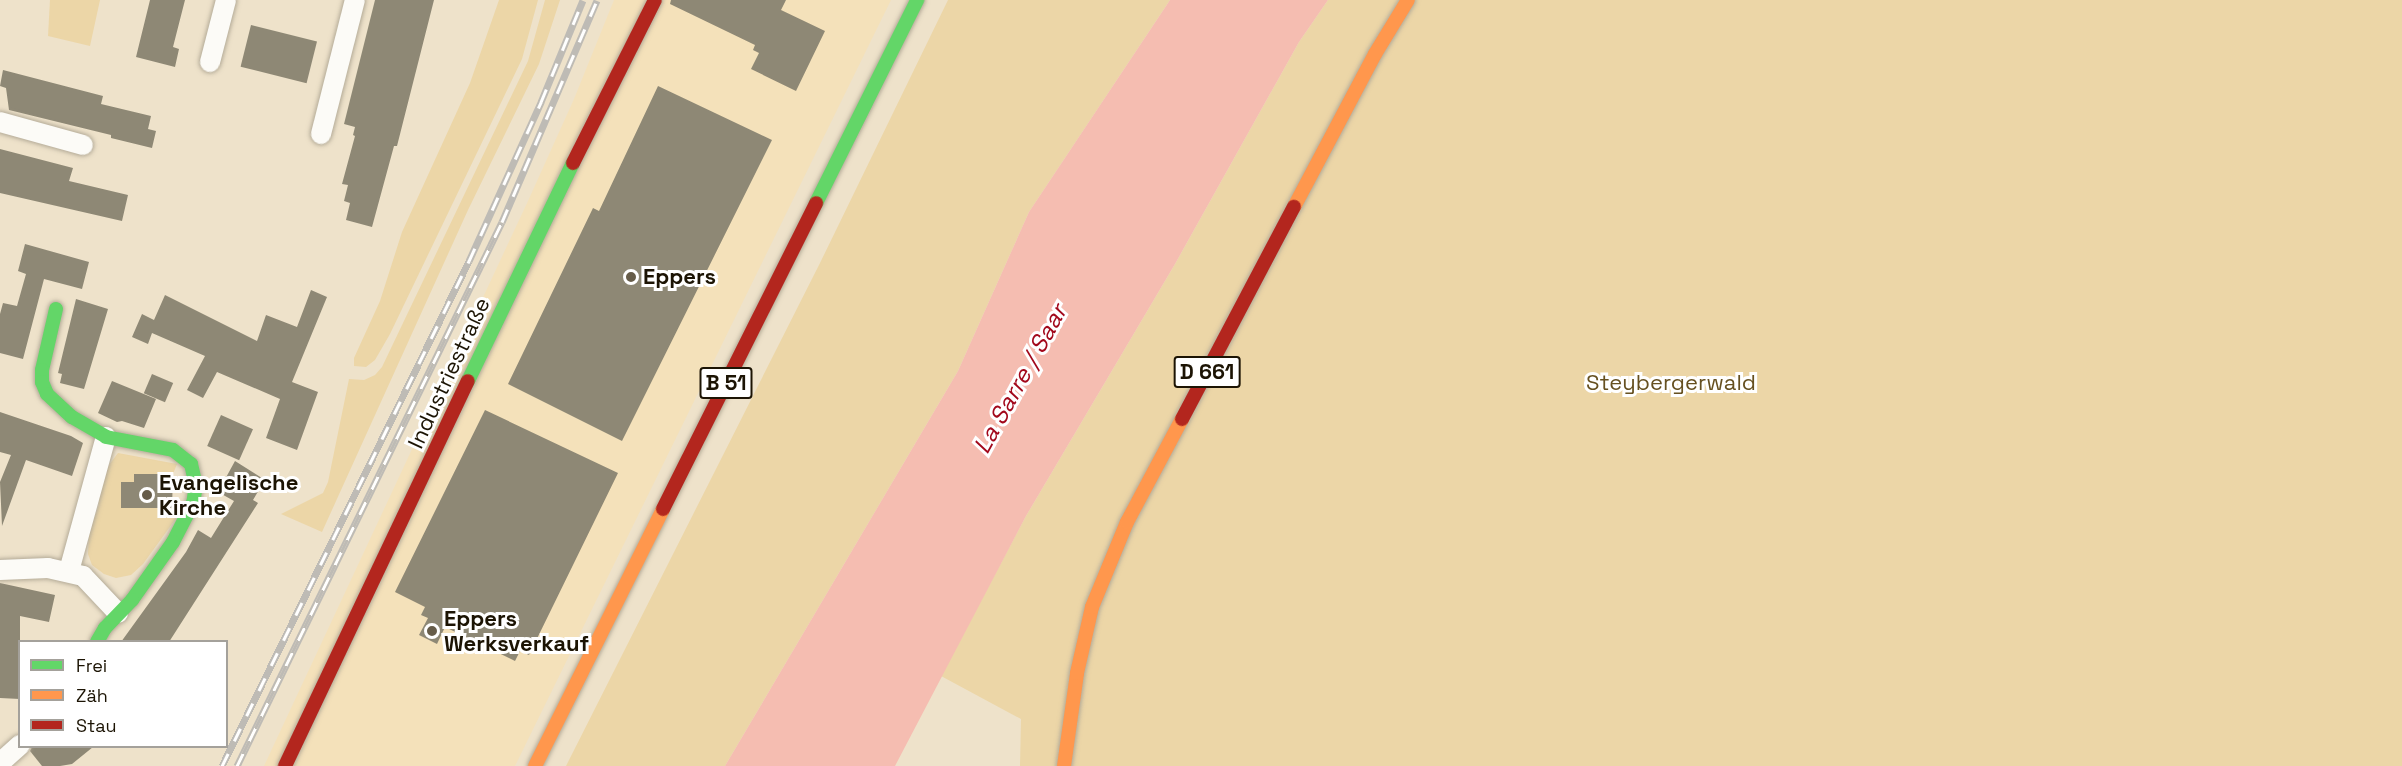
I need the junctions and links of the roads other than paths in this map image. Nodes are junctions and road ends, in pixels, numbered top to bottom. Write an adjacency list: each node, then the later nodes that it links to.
1 (226, 0): 6 (street)
2 (355, 0): 8 (street)
3 (655, 0): 18 (main road, Industriestraße)
4 (917, 0): 19 (main road, B 51)
5 (1408, 0): 20 (main road, D 661)
6 (210, 62)
7 (0, 122): 9 (street)
8 (321, 134)
9 (83, 145)
10 (56, 309): 11 (main road)
11 (106, 437): 13 (street); 14 (main road)
12 (0, 570): 13 (street)
13 (69, 571): 14 (street)
14 (118, 613): 15 (main road)
15 (98, 640)
16 (18, 747): 17 (street)
17 (0, 763)
18 (285, 766)
19 (535, 766)
20 (1065, 766)

